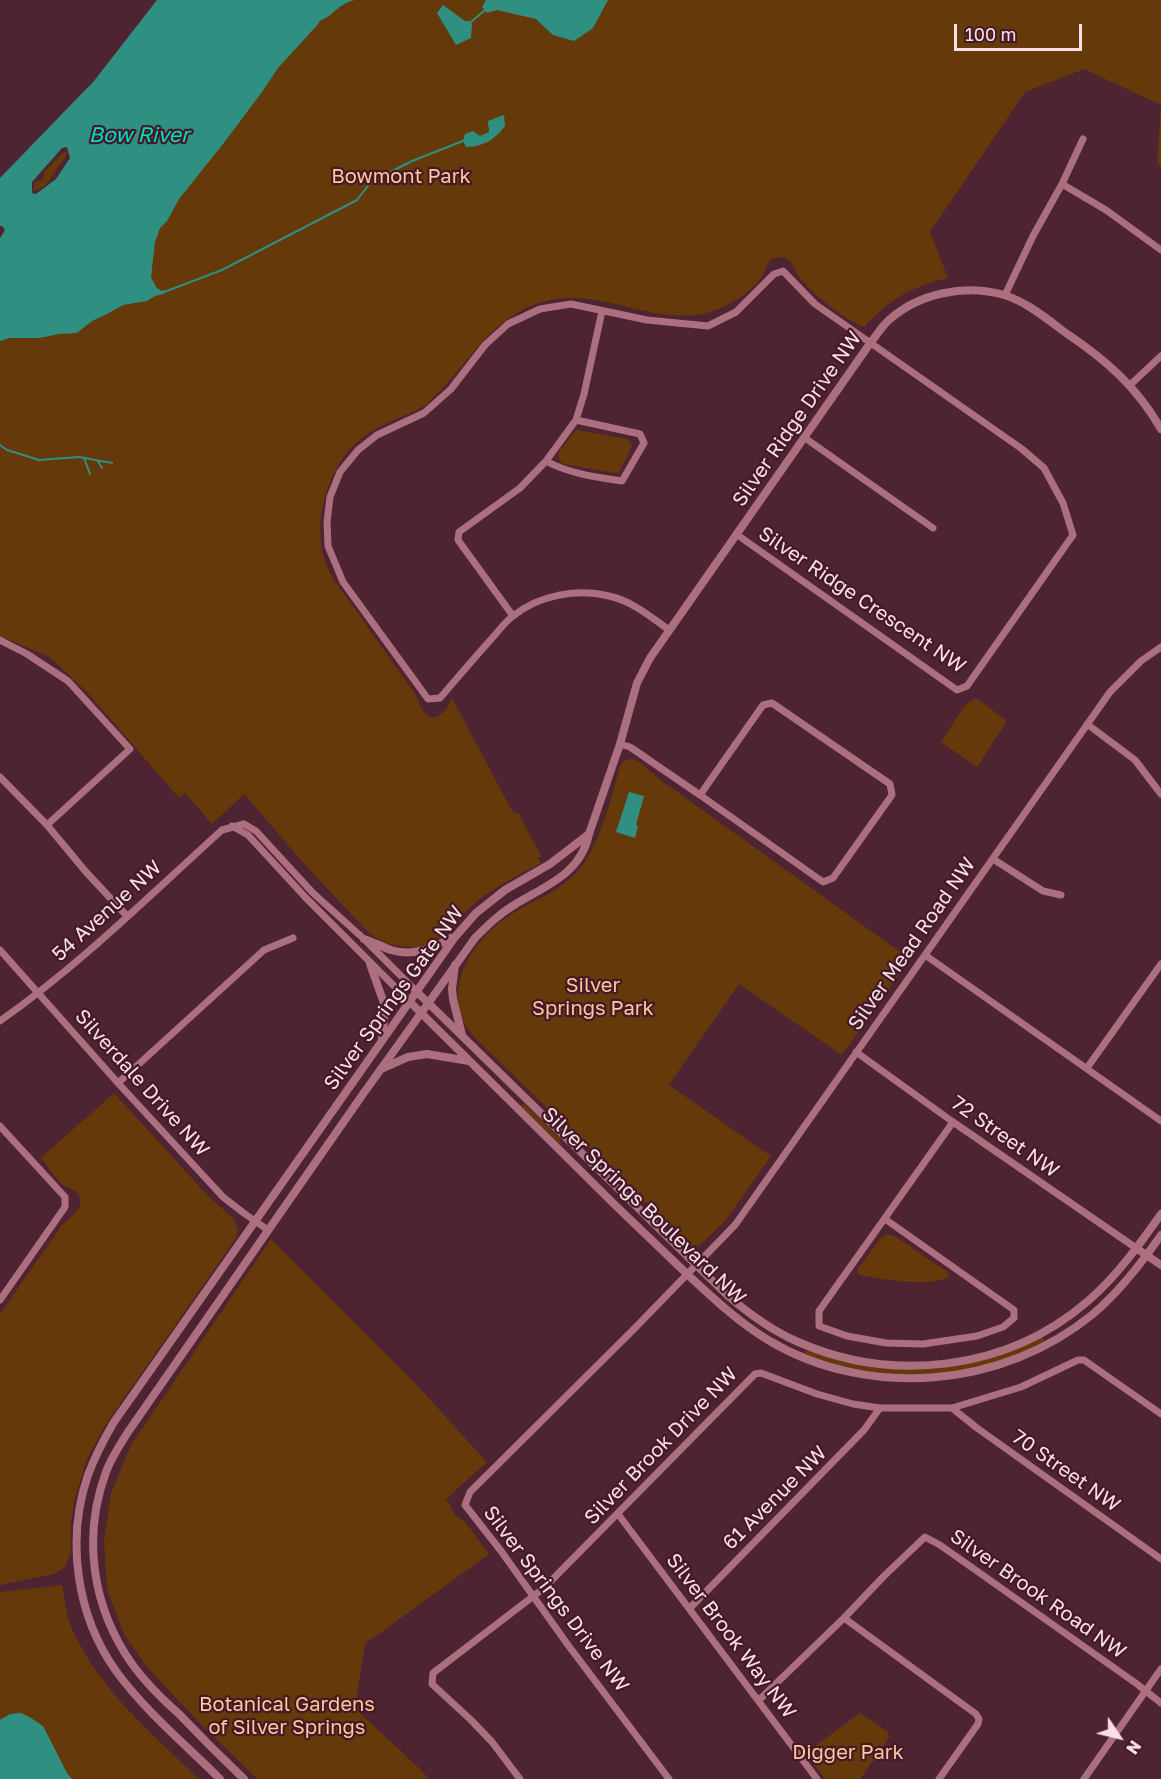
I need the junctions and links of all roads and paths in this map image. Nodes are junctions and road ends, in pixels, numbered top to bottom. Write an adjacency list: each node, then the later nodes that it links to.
1 (1083, 139): 2 (street)
2 (1062, 184): 3 (street); 4 (street)
3 (1161, 250)
4 (1005, 295): 6 (street, Silver Ridge Drive NW); 8 (street, Silver Ridge Drive NW)
5 (602, 310): 6 (street); 9 (street); 15 (street)
6 (871, 342): 11 (street, Silver Ridge Drive NW); 14 (street, Silver Ridge Crescent NW)
7 (1161, 356): 8 (street)
8 (1130, 386): 10 (street, Silver Ridge Drive NW)
9 (576, 420): 12 (street); 12 (street)
10 (1161, 429)
11 (805, 438): 13 (street); 14 (street, Silver Ridge Drive NW)
12 (546, 461): 15 (street)
13 (933, 528)
14 (736, 534): 16 (street, Silver Ridge Drive NW)
15 (513, 616): 16 (street)
16 (669, 630): 20 (street, Silver Ridge Drive NW)
17 (0, 640): 24 (street)
18 (1161, 647): 19 (street, Silver Mead Road NW)
19 (1087, 724): 22 (street); 27 (street, Silver Mead Road NW)
20 (620, 744): 23 (street); 26 (street, Silver Ridge Drive NW)
21 (0, 777): 24 (street)
22 (1161, 794)
23 (700, 795): 23 (street)
24 (47, 825): 29 (street)
25 (234, 826): 29 (street, 54 Avenue NW); 32 (street, Silver Springs Boulevard NW); 35 (street, Silver Springs Boulevard NW)
26 (589, 834): 30 (street, Silver Springs Gate NW); 36 (street, Silver Springs Gate NW)
27 (993, 858): 28 (street); 34 (street, Silver Mead Road NW)
28 (1061, 895)
29 (127, 916): 39 (street, 54 Avenue NW)
30 (454, 937): 32 (street); 38 (street, Silver Springs Gate NW)
31 (293, 938): 50 (street)
32 (364, 939): 38 (street, Silver Springs Boulevard NW)
33 (0, 950): 39 (street, Silverdale Drive NW)
34 (925, 955): 46 (street, Silver Mead Road NW); 48 (street)
35 (370, 964): 40 (street, Silver Springs Boulevard NW); 45 (street)
36 (456, 964): 41 (street, Silver Springs Gate NW); 44 (street)
37 (1161, 964): 48 (street)
38 (416, 991): 40 (street, Silver Springs Gate NW); 41 (street, Silver Springs Boulevard NW)
39 (39, 993): 43 (street, 54 Avenue NW); 50 (street, Silverdale Drive NW)
40 (409, 1001): 42 (street, Silver Springs Boulevard NW); 45 (street, Silver Springs Gate NW)
41 (428, 1002): 42 (street, Silver Springs Gate NW); 44 (street, Silver Springs Boulevard NW)
42 (420, 1012): 47 (street, Silver Springs Boulevard NW); 49 (street, Silver Springs Gate NW)
43 (0, 1021)
44 (462, 1035): 61 (street, Silver Springs Boulevard NW)
45 (382, 1040): 56 (street, Silver Springs Gate NW)
46 (856, 1052): 52 (street, 72 Street NW); 61 (street, Silver Mead Road NW)
47 (469, 1061): 49 (street); 63 (street, Silver Springs Boulevard NW)
48 (1087, 1068): 51 (street)
49 (380, 1070): 57 (street, Silver Springs Gate NW)
50 (118, 1083): 56 (street, Silverdale Drive NW)
51 (1161, 1121)
52 (953, 1122): 55 (street); 59 (street, 72 Street NW)
53 (0, 1126): 64 (street)
54 (1161, 1214): 59 (street, Silver Springs Boulevard NW)
55 (885, 1219): 55 (street)
56 (254, 1220): 57 (street, Silverdale Drive NW); 77 (street, Silver Springs Gate NW)
57 (268, 1230): 78 (street, Silver Springs Gate NW)
58 (1161, 1235): 60 (street, Silver Springs Boulevard NW)
59 (1136, 1248): 60 (street); 61 (street, Silver Springs Boulevard NW)
60 (1147, 1255): 62 (street); 63 (street, Silver Springs Boulevard NW)
61 (696, 1265): 63 (street, Silver Springs Drive NW)
62 (1161, 1265)
63 (687, 1274): 70 (street, Silver Springs Drive NW)
64 (0, 1300)
65 (880, 1408): 66 (street, Silver Brook Drive NW); 68 (street, Silver Brook Drive NW); 71 (street, 61 Avenue NW)
66 (952, 1408): 67 (street, Silver Brook Drive NW); 69 (street, 70 Street NW)
67 (1161, 1414)
68 (618, 1514): 70 (street, Silver Brook Drive NW); 71 (street, Silver Brook Way NW)
69 (1161, 1559)
70 (534, 1596): 79 (street, Silver Brook Drive NW); 80 (street, Silver Springs Drive NW)
71 (690, 1608): 75 (street, Silver Brook Way NW)
72 (844, 1618): 74 (street, Silver Brook Road NW); 75 (street, Silver Brook Road NW); 82 (street)
73 (1161, 1669): 74 (street)
74 (1145, 1691): 76 (street); 83 (street)
75 (759, 1700): 81 (street, Silver Brook Way NW)
76 (1161, 1703)
77 (220, 1779)
78 (244, 1779)
79 (520, 1779)
80 (669, 1779)
81 (817, 1779)
82 (939, 1779)
83 (1084, 1779)

